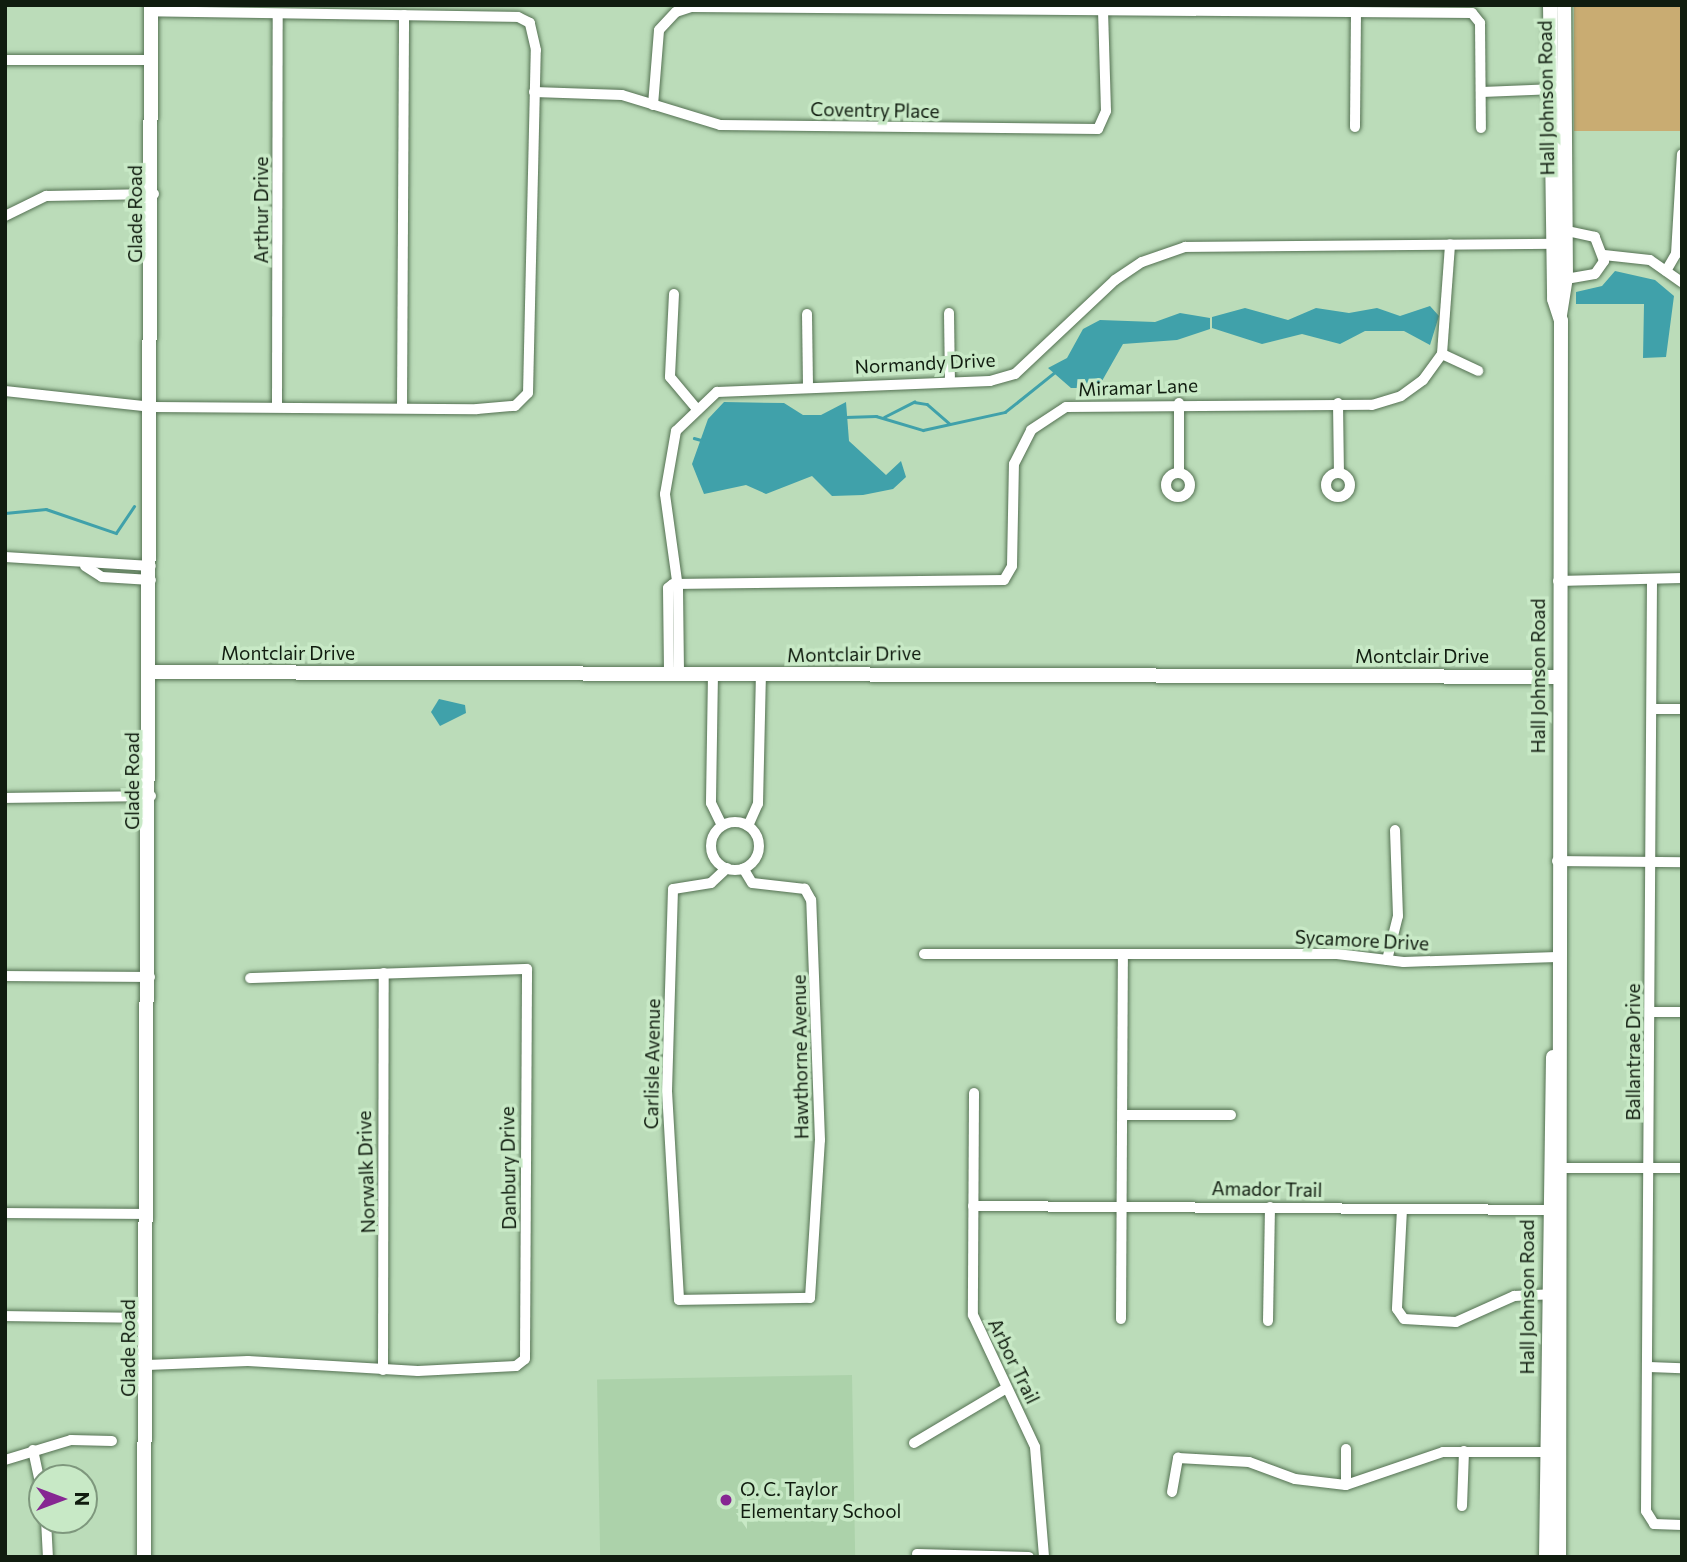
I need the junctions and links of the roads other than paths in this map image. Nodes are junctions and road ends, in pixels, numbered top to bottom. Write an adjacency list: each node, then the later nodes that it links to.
1 (1550, 5): 10 (main road, Hall Johnson Road)
2 (1564, 5): 10 (main road, Hall Johnson Road)
3 (151, 8): 6 (street); 9 (main road, Glade Road)
4 (1103, 10): 5 (street); 13 (street); 13 (street, Coventry Place)
5 (1356, 13): 11 (street); 14 (street)
6 (278, 14): 7 (street); 38 (street, Arthur Drive)
7 (404, 15): 12 (street); 40 (street)
8 (5, 60): 9 (street)
9 (153, 60): 17 (main road, Glade Road)
10 (1557, 89): 11 (street); 19 (main road, Hall Johnson Road); 21 (main road, Hall Johnson Road)
11 (1481, 92): 15 (street)
12 (534, 93): 13 (street, Coventry Place); 40 (street)
13 (653, 105)
14 (1355, 127)
15 (1481, 128)
16 (1682, 154): 23 (street)
17 (154, 194): 18 (street); 37 (main road, Glade Road)
18 (5, 216)
19 (1567, 231): 22 (street); 24 (main road, Hall Johnson Road)
20 (1450, 244): 21 (street, Normandy Drive); 30 (street); 32 (street, Normandy Drive)
21 (1553, 244): 29 (main road, Hall Johnson Road)
22 (1604, 255): 23 (street); 24 (street)
23 (1666, 271): 25 (street)
24 (1566, 279): 29 (main road, Hall Johnson Road)
25 (1682, 282)
26 (674, 294): 39 (street)
27 (949, 313): 32 (street)
28 (807, 314): 33 (street)
29 (1560, 314): 47 (main road, Hall Johnson Road)
30 (1442, 354): 31 (street); 36 (street, Miramar Lane)
31 (1478, 371)
32 (950, 382): 33 (street, Normandy Drive)
33 (808, 385): 39 (street, Normandy Drive)
34 (5, 391): 37 (street)
35 (1179, 403): 36 (street, Miramar Lane); 41 (street); 49 (street, Miramar Lane)
36 (1338, 403): 42 (street)
37 (152, 407): 38 (street); 45 (main road, Glade Road)
38 (277, 407): 40 (street)
39 (695, 407): 49 (street, Normandy Drive)
40 (402, 408)
41 (1180, 472)
42 (1339, 473)
43 (5, 556): 44 (street)
44 (85, 566): 45 (street); 45 (street)
45 (151, 573): 51 (main road, Glade Road)
46 (1682, 578): 48 (street)
47 (1558, 581): 48 (street); 54 (main road, Hall Johnson Road)
48 (1652, 581): 55 (street, Ballantrae Drive)
49 (676, 586): 50 (street, Normandy Drive)
50 (674, 671): 51 (main road, Montclair Drive); 52 (main road, Montclair Drive)
51 (151, 672): 57 (main road, Glade Road)
52 (713, 673): 53 (main road, Montclair Drive); 59 (street)
53 (761, 674): 54 (main road, Montclair Drive); 60 (street)
54 (1558, 677): 62 (main road, Hall Johnson Road)
55 (1653, 709): 56 (street); 63 (street, Ballantrae Drive)
56 (1682, 709)
57 (151, 796): 58 (street); 73 (main road, Glade Road)
58 (5, 798)
59 (722, 825): 60 (street); 66 (street)
60 (748, 826): 65 (street)
61 (1395, 830): 70 (street)
62 (1556, 861): 63 (street); 69 (main road, Hall Johnson Road)
63 (1651, 862): 64 (street); 75 (street, Ballantrae Drive)
64 (1682, 862)
65 (743, 867): 66 (street); 91 (street, Hawthorne Avenue)
66 (727, 868): 91 (street, Carlisle Avenue)
67 (924, 954): 68 (street, Sycamore Drive)
68 (1123, 956): 70 (street, Sycamore Drive); 78 (street)
69 (1557, 957): 70 (street, Sycamore Drive); 80 (main road, Hall Johnson Road)
70 (1387, 960)
71 (384, 973): 74 (street); 99 (street, Norwalk Drive); 99 (street, Danbury Drive)
72 (5, 976): 73 (street)
73 (150, 976): 89 (main road, Glade Road)
74 (250, 978)
75 (1650, 1012): 76 (street); 81 (street, Ballantrae Drive)
76 (1682, 1012)
77 (974, 1093): 84 (street, Arbor Trail)
78 (1123, 1115): 79 (street); 83 (street)
79 (1231, 1115)
80 (1553, 1168): 81 (street); 87 (main road, Hall Johnson Road)
81 (1650, 1168): 82 (street); 97 (street, Ballantrae Drive)
82 (1682, 1168)
83 (1123, 1205): 84 (street, Amador Trail); 85 (street, Amador Trail); 94 (street)
84 (973, 1206): 100 (street, Arbor Trail)
85 (1270, 1207): 86 (street, Amador Trail); 95 (street)
86 (1402, 1209): 87 (street, Amador Trail); 90 (street)
87 (1553, 1210): 90 (main road, Hall Johnson Road)
88 (5, 1213): 89 (street)
89 (148, 1214): 93 (main road, Glade Road)
90 (1553, 1294): 106 (main road, Hall Johnson Road)
91 (678, 1300)
92 (5, 1316): 93 (street)
93 (147, 1318): 96 (main road, Glade Road)
94 (1121, 1319)
95 (1268, 1321)
96 (147, 1365): 99 (street); 116 (main road, Glade Road)
97 (1650, 1367): 98 (street); 112 (street, Ballantrae Drive)
98 (1682, 1368)
99 (383, 1370)
100 (1005, 1389): 102 (street); 118 (street, Arbor Trail)
101 (112, 1441): 104 (street)
102 (914, 1443)
103 (1346, 1449): 109 (street)
104 (33, 1450): 107 (street); 108 (street)
105 (1464, 1451): 106 (street); 109 (street); 111 (street)
106 (1552, 1452): 119 (main road, Hall Johnson Road); 120 (main road, Hall Johnson Road)
107 (5, 1460)
108 (36, 1464)
109 (1346, 1485): 110 (street)
110 (1172, 1492)
111 (1462, 1506)
112 (1682, 1525)
113 (47, 1534): 115 (street)
114 (918, 1554): 117 (street)
115 (48, 1557)
116 (144, 1557)
117 (1029, 1557)
118 (1044, 1557)
119 (1546, 1557)
120 (1559, 1557)

